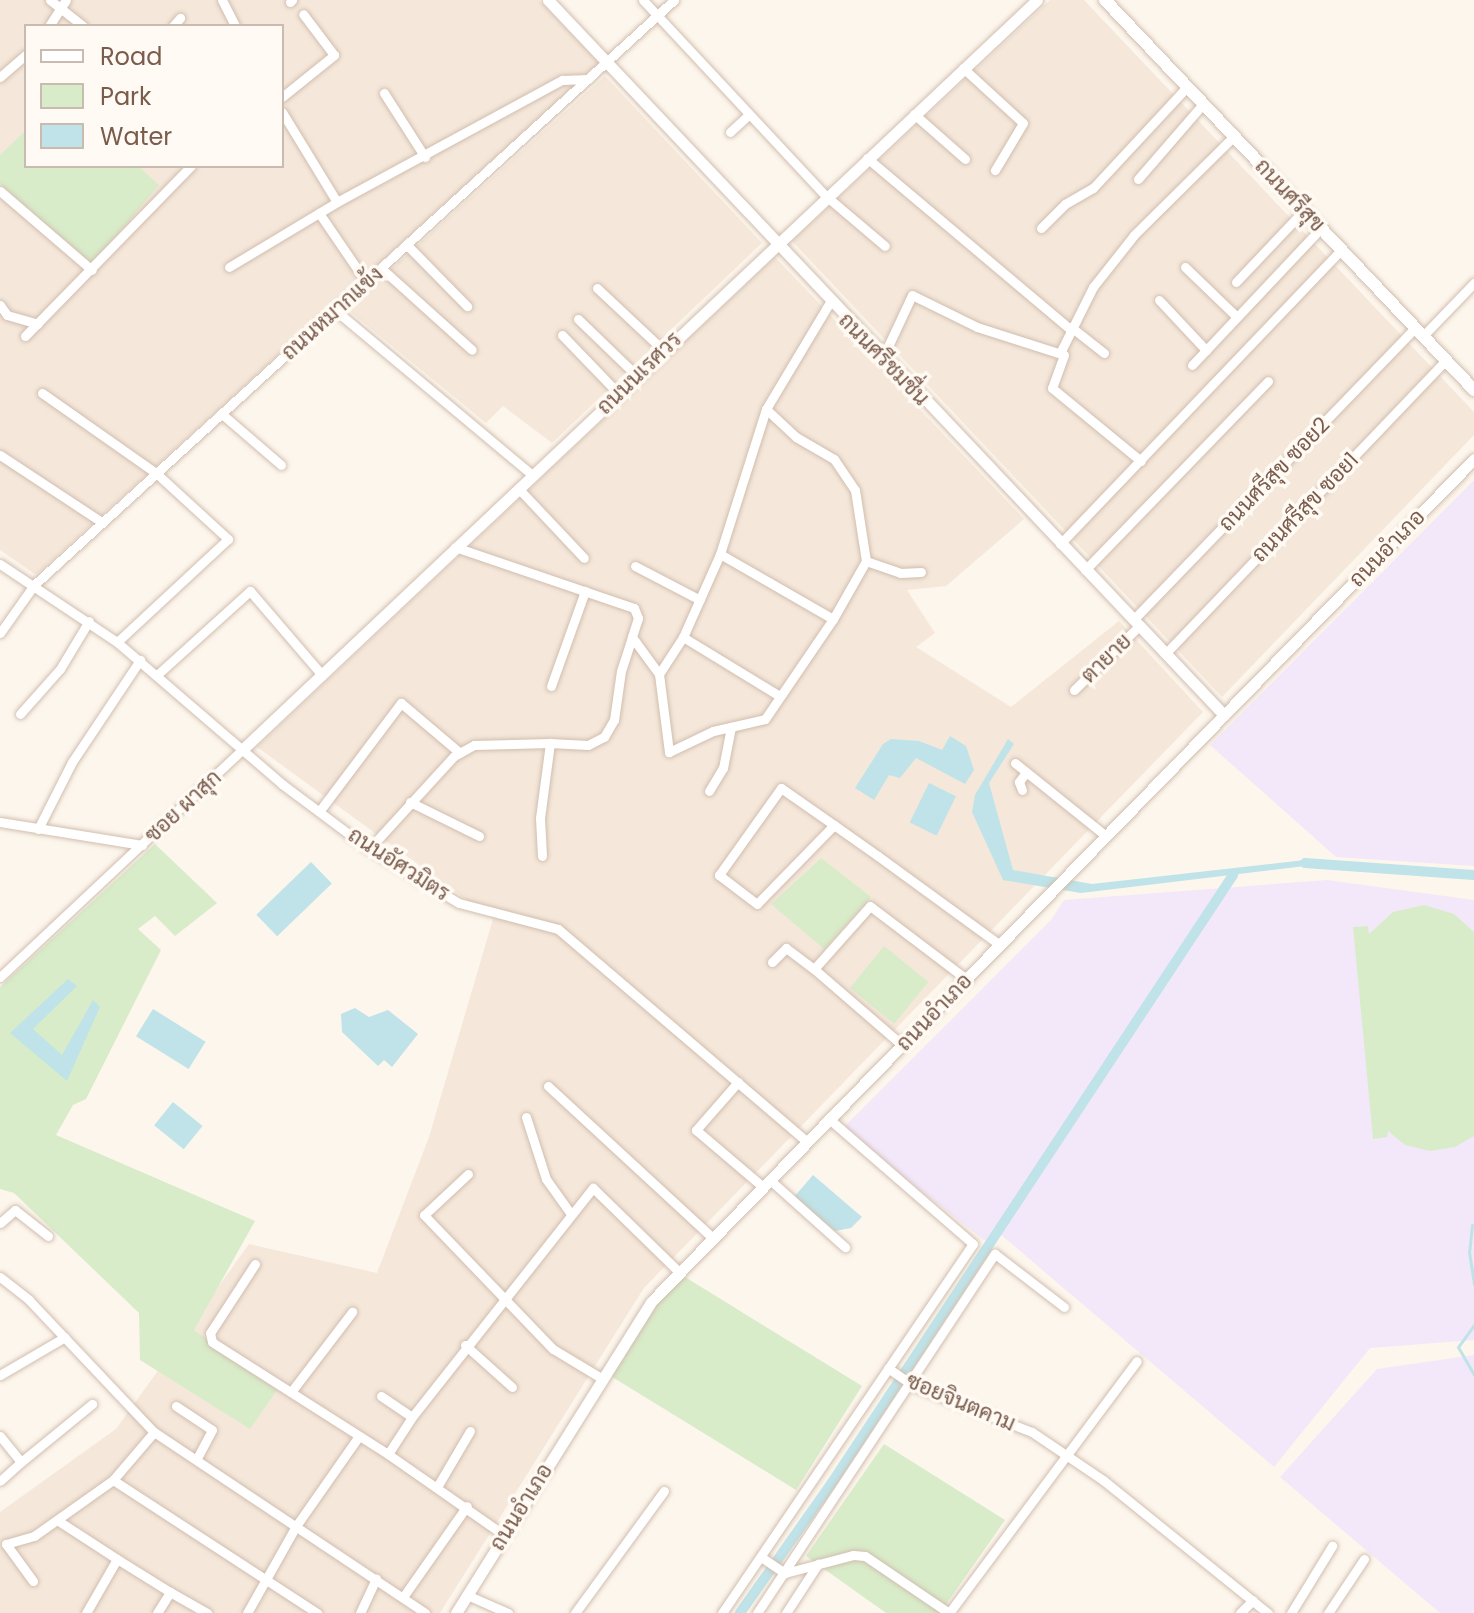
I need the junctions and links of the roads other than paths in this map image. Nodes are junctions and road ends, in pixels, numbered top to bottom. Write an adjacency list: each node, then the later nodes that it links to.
1 (50, 0): 8 (street)
2 (222, 0): 13 (street)
3 (548, 0): 16 (street, ถนนศรีชมชื่น)
4 (643, 0): 10 (street)
5 (674, 0): 10 (street, ถนนหมากแข้ง)
6 (1037, 0): 18 (street, ถนนนเรศวร)
7 (1105, 0): 21 (main road, ถนนศรีสุข)
8 (63, 4): 11 (street); 12 (street)
9 (303, 14): 23 (street)
10 (658, 15): 16 (street, ถนนหมากแข้ง); 27 (street)
11 (50, 24)
12 (81, 24)
13 (234, 24)
14 (24, 56): 15 (street)
15 (17, 62): 17 (street); 19 (street)
16 (607, 62): 20 (street, ถนนหมากแข้ง); 43 (street, ถนนศรีชมชื่น)
17 (24, 68)
18 (963, 68): 25 (street, ถนนนเรศวร); 34 (street)
19 (0, 77)
20 (588, 79): 30 (street); 44 (street, ถนนหมากแข้ง)
21 (1187, 87): 24 (main road, ถนนศรีสุข); 41 (street)
22 (384, 93): 30 (street)
23 (284, 95)
24 (1203, 104): 29 (main road, ถนนศรีสุข); 35 (street)
25 (914, 114): 31 (street, ถนนนเรศวร); 32 (street)
26 (284, 115): 38 (street)
27 (748, 115): 28 (street); 37 (street)
28 (730, 132)
29 (1234, 136): 39 (main road, ถนนศรีสุข); 63 (street)
30 (425, 157): 38 (street)
31 (867, 158): 37 (street, ถนนนเรศวร); 63 (street)
32 (965, 159)
33 (189, 168): 50 (street)
34 (995, 170)
35 (1138, 179)
36 (0, 191): 50 (street)
37 (826, 196): 43 (street, ถนนนเรศวร); 45 (street)
38 (337, 202): 40 (street)
39 (1304, 210): 42 (main road, ถนนศรีสุข); 52 (street)
40 (319, 213): 47 (street); 51 (street)
41 (1041, 228)
42 (1321, 228): 46 (main road, ถนนศรีสุข); 60 (street)
43 (775, 244): 56 (street, ถนนศรีชมชื่น); 68 (street, ถนนนเรศวร)
44 (407, 245): 49 (street, ถนนหมากแข้ง); 58 (street)
45 (885, 246)
46 (1341, 250): 64 (main road, ถนนศรีสุข); 84 (street)
47 (229, 267)
48 (1185, 267): 60 (street)
49 (381, 268): 51 (street, ถนนหมากแข้ง); 67 (street)
50 (92, 270): 62 (street)
51 (366, 282): 59 (street, ถนนหมากแข้ง)
52 (1236, 282)
53 (1474, 283): 64 (street, ถนนศรีสุข ซอย2)
54 (597, 288): 68 (street)
55 (1159, 300): 69 (street)
56 (830, 302): 72 (street, ถนนศรีชมชื่น); 80 (street)
57 (0, 305): 62 (street)
58 (467, 306)
59 (335, 310): 81 (street, ถนนหมากแข้ง); 87 (street)
60 (1237, 317): 69 (street)
61 (578, 319): 75 (street)
62 (38, 324): 66 (street)
63 (1070, 328): 70 (street); 71 (street)
64 (1419, 332): 73 (main road, ถนนศรีสุข); 104 (street, ถนนศรีสุข ซอย2)
65 (562, 335): 79 (street)
66 (25, 336)
67 (472, 350)
68 (663, 350): 75 (street, ถนนนเรศวร)
69 (1206, 350): 74 (street)
70 (1060, 353): 72 (street); 84 (street)
71 (1104, 353)
72 (883, 357): 90 (street, ถนนศรีชมชื่น)
73 (1446, 360): 77 (main road, ถนนศรีสุข); 109 (street, ถนนศรีสุข ซอย1)
74 (1192, 365)
75 (636, 375): 79 (street, ถนนนเรศวร)
76 (1268, 381): 97 (street)
77 (1474, 390)
78 (42, 393): 86 (street)
79 (618, 393): 87 (street, ถนนนเรศวร)
80 (766, 409): 92 (street); 94 (street)
81 (222, 414): 85 (street); 86 (street, ถนนหมากแข้ง)
82 (0, 455): 89 (street)
83 (1474, 459): 118 (street, ถนนอำเภอ)
84 (1141, 461): 90 (street)
85 (281, 465)
86 (156, 473): 89 (street, ถนนหมากแข้ง); 108 (street)
87 (532, 475): 88 (street, ถนนนเรศวร)
88 (518, 488): 91 (street, ถนนนเรศวร); 93 (street)
89 (103, 523): 99 (street, ถนนหมากแข้ง)
90 (1060, 544): 97 (street, ถนนศรีชมชื่น)
91 (455, 547): 100 (street); 113 (street, ถนนนเรศวร)
92 (720, 554): 101 (street); 102 (street)
93 (584, 558)
94 (866, 561): 98 (street); 102 (street)
95 (0, 564): 99 (street, ถนนอัศวมิตร)
96 (635, 566): 101 (street)
97 (1085, 570): 104 (street, ถนนศรีชมชื่น)
98 (921, 572)
99 (34, 585): 103 (street, ถนนอัศวมิตร); 105 (street, ถนนหมากแข้ง)
100 (585, 591): 106 (street); 114 (street)
101 (700, 600): 107 (street)
102 (833, 619): 116 (street)
103 (89, 621): 108 (street, ถนนอัศวมิตร); 117 (street)
104 (1136, 623): 109 (street, ถนนศรีชมชื่น); 115 (street, ตายาย)
105 (0, 633)
106 (632, 637): 112 (street); 120 (street)
107 (683, 637): 112 (street); 116 (street)
108 (117, 642): 110 (street, ถนนอัศวมิตร)
109 (1165, 654): 118 (street, ถนนศรีชมชื่น)
110 (140, 660): 111 (street, ถนนอัศวมิตร); 131 (street)
111 (158, 674): 113 (street); 121 (street, ถนนอัศวมิตร)
112 (659, 674): 119 (street)
113 (322, 675): 121 (street, ถนนนเรศวร)
114 (551, 686)
115 (1074, 690)
116 (778, 695): 119 (street)
117 (20, 714)
118 (1224, 715): 133 (street, ถนนอำเภอ)
119 (731, 727): 126 (street)
120 (550, 743): 122 (street); 136 (street)
121 (244, 748): 128 (street, ถนนอัศวมิตร); 134 (street, ซอย ผาสุก)
122 (460, 753): 127 (street); 128 (street)
123 (1015, 763): 124 (street)
124 (1026, 772): 125 (street); 133 (street)
125 (1022, 790)
126 (709, 791)
127 (410, 802): 132 (street); 135 (street)
128 (321, 809): 135 (street, ถนนอัศวมิตร)
129 (0, 823): 131 (street)
130 (834, 825): 130 (street); 137 (street)
131 (38, 829): 134 (street)
132 (479, 836)
133 (1106, 836): 137 (street, ถนนอำเภอ)
134 (142, 845): 140 (street, ซอย ผาสุก)
135 (369, 849): 143 (street, ถนนอัศวมิตร)
136 (542, 856)
137 (1000, 945): 141 (street, ถนนอำเภอ)
138 (772, 962): 139 (street)
139 (814, 969): 141 (street); 142 (street)
140 (0, 977)
141 (966, 979): 142 (street, ถนนอำเภอ)
142 (902, 1045): 146 (street, ถนนอำเภอ)
143 (738, 1082): 147 (street, ถนนอัศวมิตร); 149 (street)
144 (548, 1086): 153 (street)
145 (526, 1117): 150 (street)
146 (829, 1119): 147 (street, ถนนอำเภอ); 164 (street, ซอยจินตคาม)
147 (807, 1142): 149 (street, ถนนอำเภอ)
148 (468, 1174): 158 (street)
149 (766, 1183): 153 (street, ถนนอำเภอ); 154 (street)
150 (571, 1214): 156 (street); 158 (street)
151 (0, 1223): 152 (street)
152 (48, 1236)
153 (713, 1238): 156 (street, ถนนอำเภอ)
154 (845, 1247)
155 (255, 1264): 169 (street)
156 (679, 1272): 166 (street, ถนนอำเภอ)
157 (0, 1277): 161 (street)
158 (501, 1299): 162 (street); 166 (street)
159 (1064, 1307): 167 (street)
160 (352, 1312): 169 (street)
161 (65, 1337): 165 (street); 175 (street)
162 (465, 1345): 168 (street); 173 (street)
163 (1137, 1361): 179 (street)
164 (892, 1371): 167 (street, ซอยจินตคาม); 191 (street)
165 (0, 1375)
166 (601, 1378): 189 (street, ถนนอำเภอ)
167 (910, 1383): 179 (street, ซอยจินตคาม); 195 (street)
168 (512, 1387)
169 (291, 1392): 177 (street)
170 (381, 1396): 173 (street)
171 (92, 1404): 181 (street)
172 (176, 1406): 180 (street)
173 (412, 1417): 178 (street)
174 (470, 1431): 184 (street)
175 (154, 1432): 180 (street); 182 (street)
176 (0, 1436): 181 (street)
177 (359, 1436): 178 (street); 188 (street)
178 (388, 1454): 184 (street)
179 (1065, 1454): 202 (street, ซอยจินตคาม); 216 (street)
180 (197, 1458): 188 (street)
181 (21, 1462): 183 (street)
182 (113, 1480): 187 (street); 198 (street)
183 (0, 1481)
184 (437, 1487): 186 (street)
185 (664, 1491): 212 (street)
186 (467, 1506): 189 (street); 201 (street)
187 (57, 1520): 192 (street); 197 (street)
188 (296, 1526): 196 (street); 198 (street)
189 (504, 1535): 200 (street, ถนนอำเภอ)
190 (1332, 1546): 219 (street)
191 (762, 1557): 195 (street); 213 (street)
192 (117, 1559): 199 (street); 203 (street)
193 (1364, 1559): 220 (street)
194 (818, 1564): 195 (street); 215 (street); 216 (street)
195 (784, 1573): 214 (street)
196 (376, 1579): 201 (street); 208 (street)
197 (33, 1581)
198 (268, 1581): 206 (street); 207 (street)
199 (170, 1592): 204 (street); 205 (street)
200 (467, 1595): 210 (street, ถนนอำเภอ); 211 (street)
201 (403, 1597): 209 (street)
202 (1253, 1600): 217 (street); 218 (street, ซอยจินตคาม)
203 (86, 1613)
204 (157, 1613)
205 (207, 1613)
206 (247, 1613)
207 (317, 1613)
208 (360, 1613)
209 (425, 1613)
210 (456, 1613)
211 (508, 1613)
212 (575, 1613)
213 (722, 1613)
214 (757, 1613)
215 (786, 1613)
216 (950, 1613)
217 (1240, 1613)
218 (1268, 1613)
219 (1291, 1613)
220 (1328, 1613)

